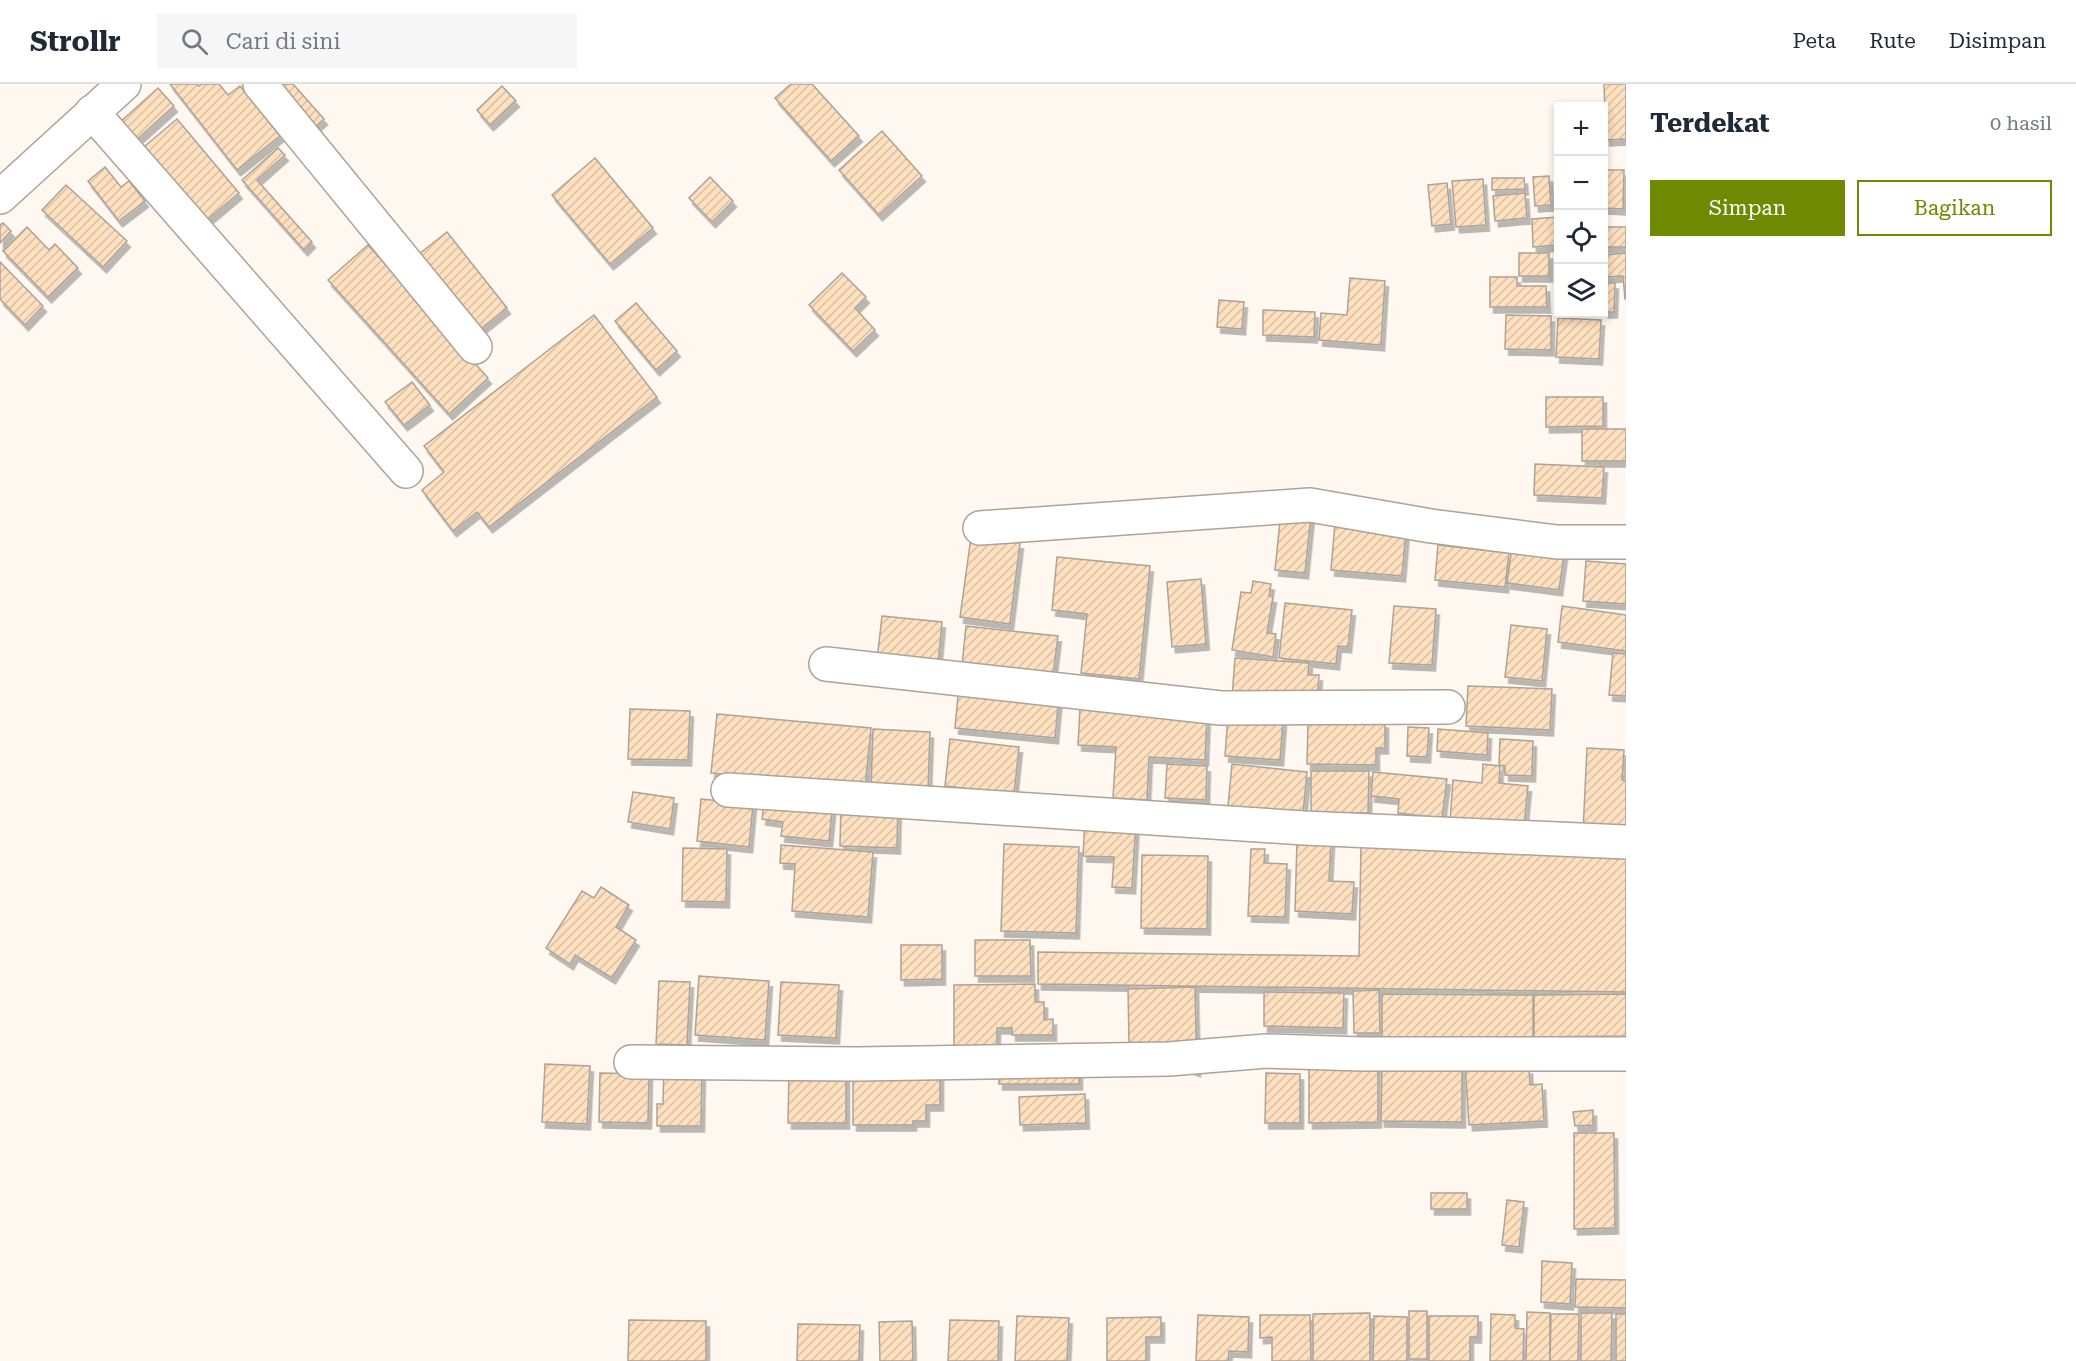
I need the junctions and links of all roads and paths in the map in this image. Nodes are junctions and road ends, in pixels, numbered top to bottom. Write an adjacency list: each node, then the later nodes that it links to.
1 (124, 84): 3 (street)
2 (260, 84): 5 (street)
3 (92, 112): 4 (street); 6 (street)
4 (0, 197)
5 (475, 347)
6 (406, 471)
7 (980, 528): 8 (street)
8 (1626, 542)
9 (826, 664): 10 (street)
10 (1448, 707)
11 (728, 790): 12 (street)
12 (1626, 842)
13 (1626, 1054): 14 (street)
14 (631, 1062)

